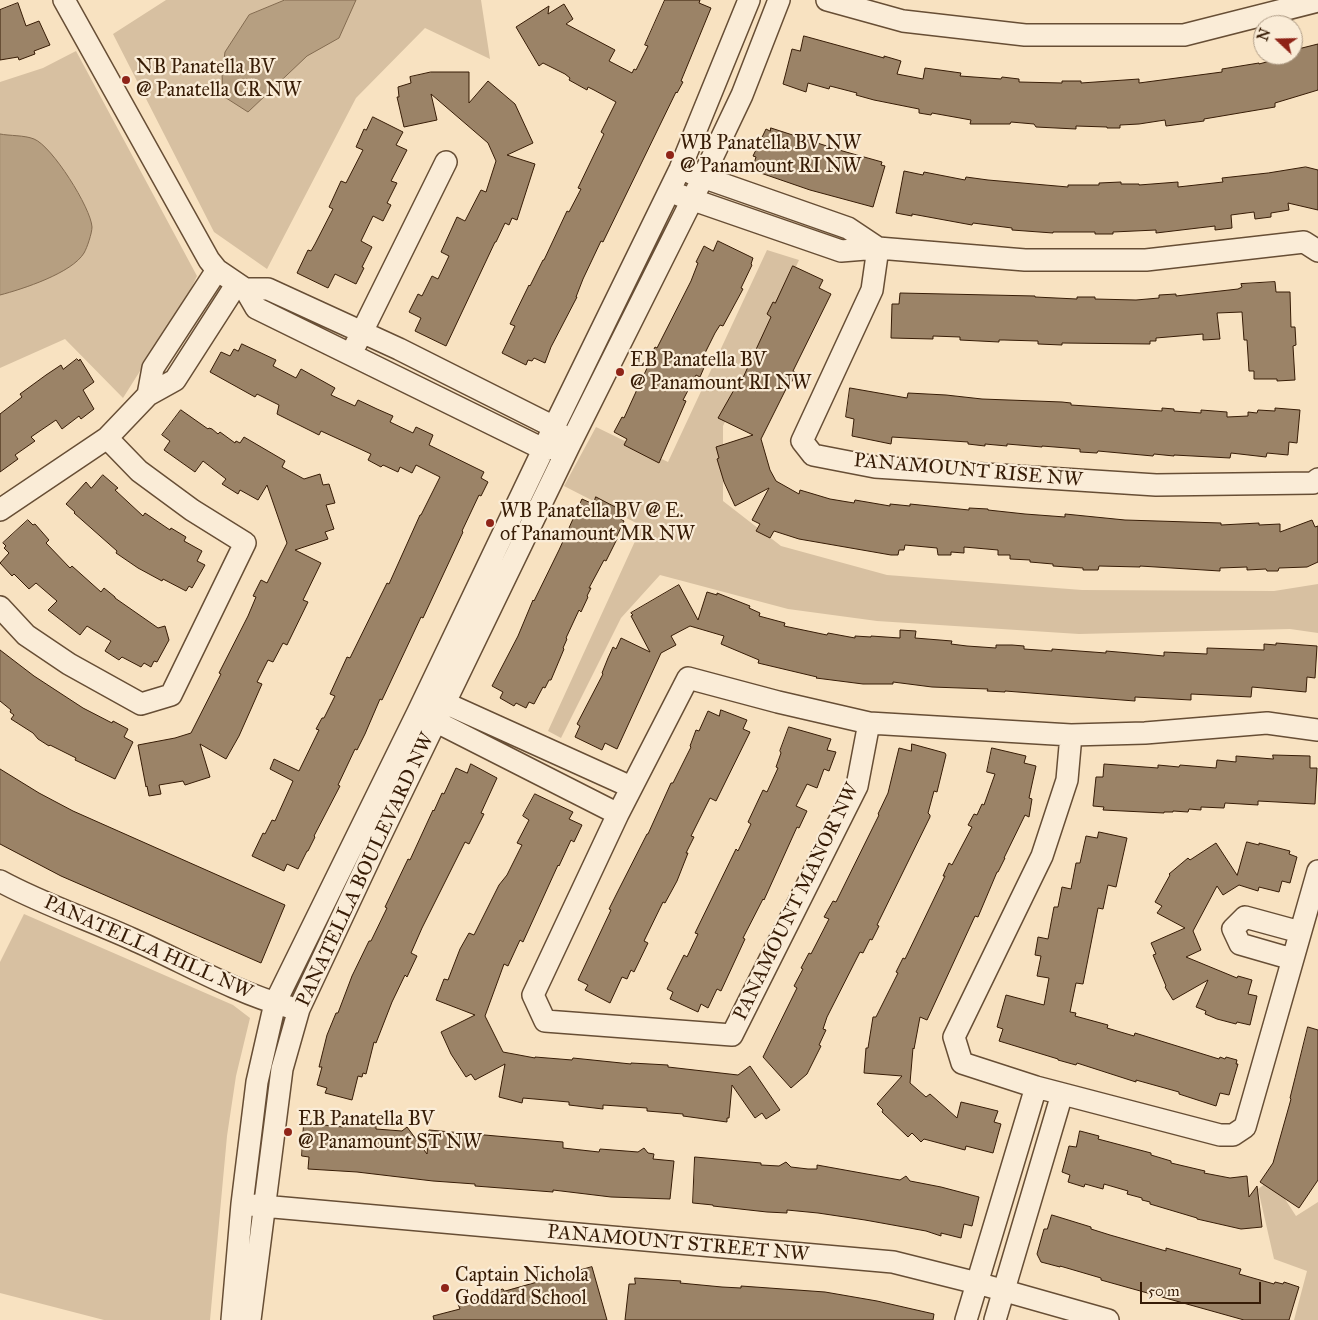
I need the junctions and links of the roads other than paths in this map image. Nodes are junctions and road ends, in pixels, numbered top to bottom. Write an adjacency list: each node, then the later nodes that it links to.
1 (64, 0): 13 (street)
2 (749, 0): 7 (street, PANATELLA BOULEVARD NW)
3 (779, 0): 8 (street, PANATELLA BOULEVARD NW)
4 (827, 0): 5 (street)
5 (1318, 1)
6 (446, 162): 15 (street)
7 (680, 169): 8 (street); 9 (street, PANATELLA BOULEVARD NW)
8 (703, 177): 10 (street, PANATELLA BOULEVARD NW); 11 (street)
9 (669, 191): 10 (street); 18 (street, PANATELLA BOULEVARD NW)
10 (692, 200): 11 (street); 20 (street, PANATELLA BOULEVARD NW)
11 (878, 248): 12 (street); 22 (street, PANAMOUNT RISE NW)
12 (1318, 251)
13 (217, 270): 14 (street); 17 (street)
14 (240, 287): 15 (street); 16 (street); 17 (street)
15 (361, 332): 16 (street); 18 (street)
16 (350, 355): 21 (street)
17 (148, 395): 19 (street)
18 (554, 427): 20 (street); 21 (street, PANATELLA BOULEVARD NW)
19 (107, 438): 23 (street); 24 (street)
20 (569, 446): 21 (street); 25 (street, PANATELLA BOULEVARD NW)
21 (543, 450): 25 (street, PANATELLA BOULEVARD NW)
22 (1318, 478)
23 (0, 510)
24 (0, 607)
25 (432, 708): 29 (street); 30 (street); 35 (street, PANATELLA BOULEVARD NW); 36 (street, PANATELLA BOULEVARD NW)
26 (869, 723): 28 (street); 29 (street, PANAMOUNT MANOR NW); 30 (street, PANAMOUNT MANOR NW)
27 (1318, 730): 28 (street)
28 (1071, 735): 37 (street)
29 (631, 788): 30 (street, PANAMOUNT MANOR NW)
30 (618, 814)
31 (1318, 871): 33 (street)
32 (0, 881): 35 (street, PANATELLA HILL NW)
33 (1300, 932): 34 (street); 34 (street)
34 (1292, 958): 38 (street)
35 (275, 1003): 36 (street, PANATELLA HILL NW); 39 (street, PANATELLA BOULEVARD NW)
36 (299, 1010): 40 (street, PANATELLA BOULEVARD NW)
37 (1036, 1086): 38 (street); 41 (street)
38 (1062, 1094): 42 (street)
39 (242, 1204): 40 (street, PANAMOUNT STREET NW); 43 (street, PANATELLA BOULEVARD NW)
40 (264, 1206): 41 (street, PANAMOUNT STREET NW); 44 (street, PANATELLA BOULEVARD NW)
41 (977, 1283): 42 (street, PANAMOUNT STREET NW); 45 (street)
42 (1004, 1290): 46 (street); 47 (street, PANAMOUNT STREET NW)
43 (232, 1320)
44 (250, 1320)
45 (966, 1320)
46 (995, 1320)
47 (1108, 1320)

